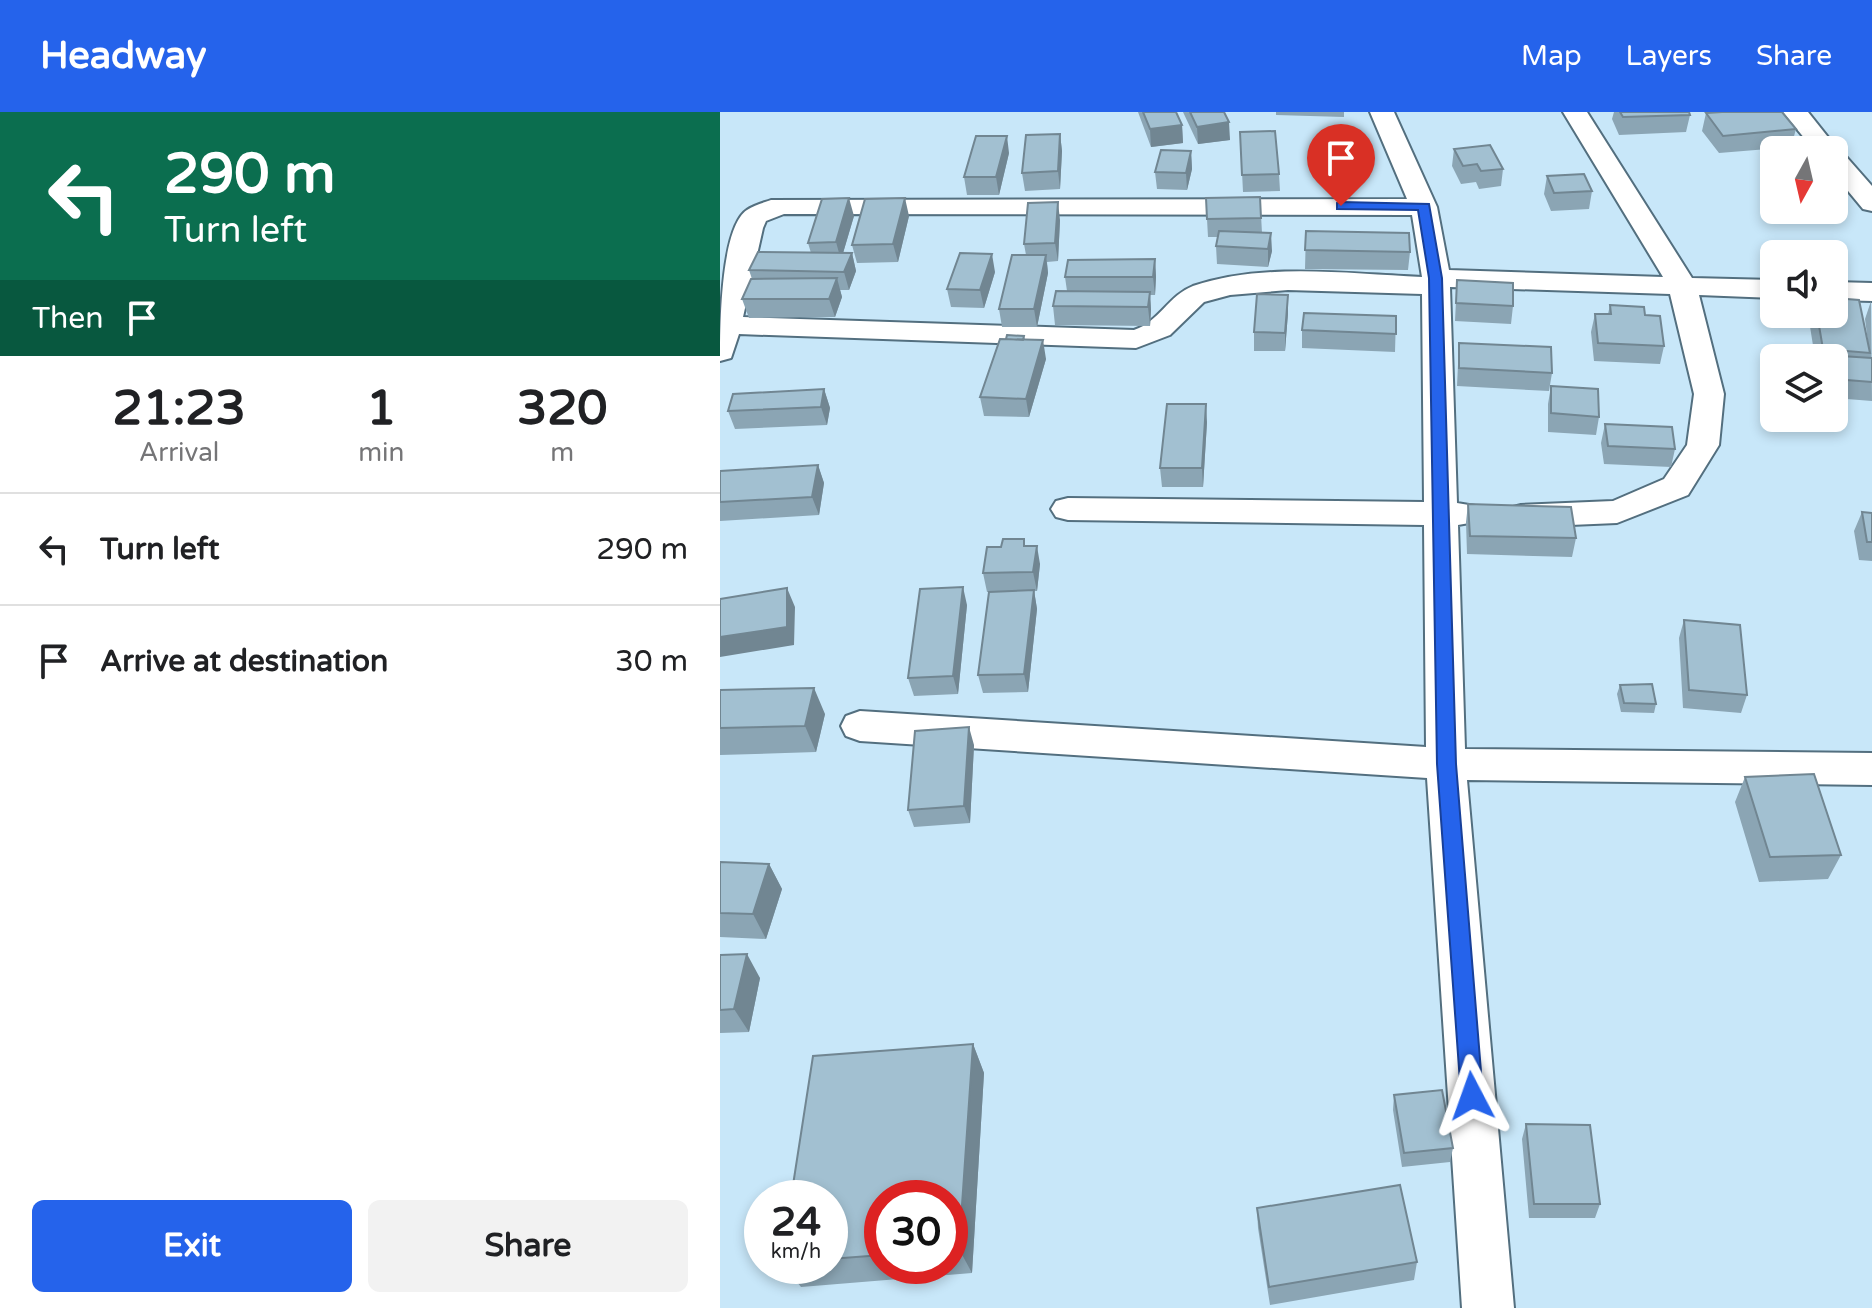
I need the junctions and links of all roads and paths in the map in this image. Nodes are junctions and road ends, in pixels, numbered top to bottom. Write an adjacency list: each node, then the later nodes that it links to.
1 (1382, 112): 7 (street)
2 (1575, 112): 9 (street)
3 (1795, 112): 4 (street)
4 (1815, 136)
5 (1848, 175): 6 (street)
6 (1872, 203)
7 (1424, 207): 8 (street); 13 (street)
8 (1436, 282): 9 (street); 13 (street); 15 (street)
9 (1682, 285): 10 (street); 15 (street)
10 (1760, 288)
11 (1848, 291): 12 (street)
12 (1872, 292)
13 (722, 334)
14 (1068, 509): 15 (street)
15 (1441, 514): 17 (street)
16 (860, 726): 17 (street)
17 (1446, 764): 18 (street); 19 (street)
18 (1872, 769)
19 (1488, 1308)

